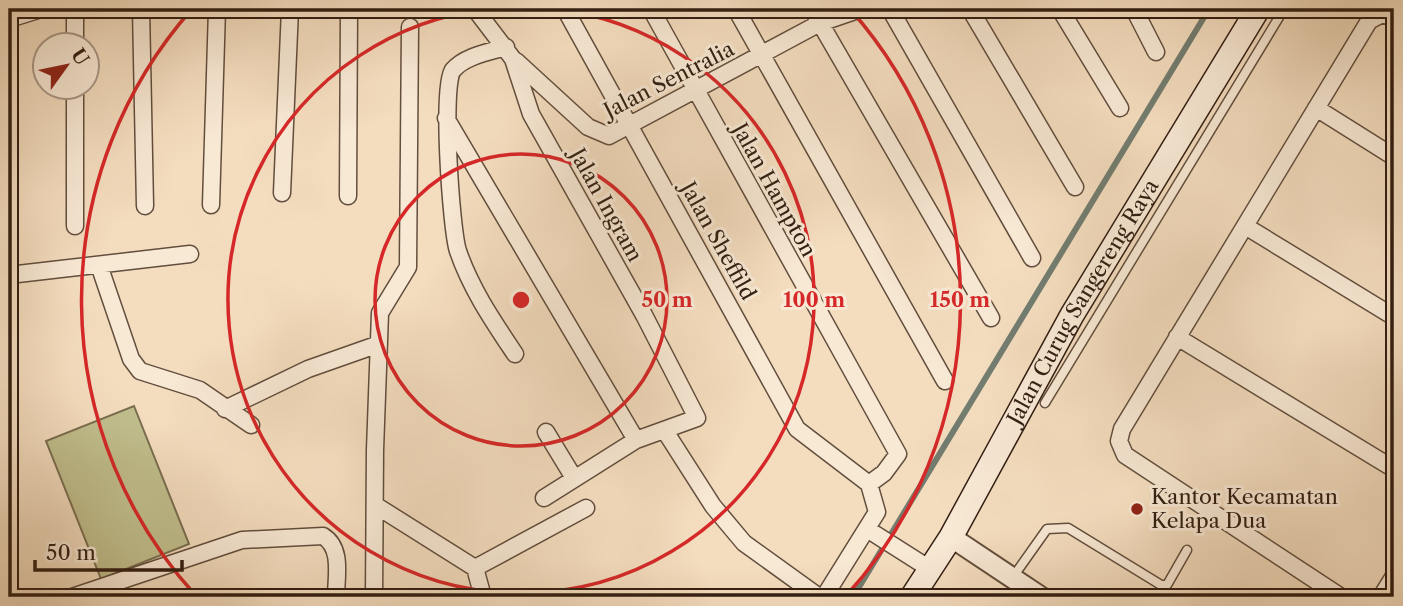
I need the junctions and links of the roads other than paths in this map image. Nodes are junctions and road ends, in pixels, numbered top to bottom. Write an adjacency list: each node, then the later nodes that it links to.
1 (92, 9): 17 (street)
2 (141, 9): 38 (street)
3 (216, 9): 37 (street)
4 (290, 9): 35 (street)
5 (349, 9): 36 (street)
6 (475, 9): 24 (street)
7 (565, 9): 31 (street, Jalan Sheffild)
8 (651, 9): 26 (street, Jalan Hampton)
9 (736, 9): 25 (street)
10 (861, 9): 18 (street, Jalan Sentralia)
11 (890, 9): 42 (street)
12 (970, 9): 34 (street)
13 (1060, 9): 28 (street)
14 (1134, 9): 23 (street)
15 (1258, 9): 33 (main road, Jalan Curug Sangereng Raya)
16 (1284, 9): 33 (lane)
17 (75, 10): 20 (street); 22 (street)
18 (816, 16): 25 (street, Jalan Sentralia); 46 (street)
19 (1394, 18): 29 (street)
20 (9, 19)
21 (410, 27): 48 (street)
22 (75, 32)
23 (1156, 52)
24 (510, 53): 30 (street); 31 (street, Jalan Sentralia); 54 (street, Jalan Ingram)
25 (762, 56): 26 (street, Jalan Sentralia); 50 (street)
26 (695, 93): 31 (street, Jalan Sentralia); 59 (street, Jalan Hampton)
27 (75, 102): 39 (street)
28 (1120, 108)
29 (1316, 108): 32 (street); 40 (street)
30 (446, 118): 49 (street); 56 (street)
31 (630, 127): 59 (street, Jalan Sheffild)
32 (1394, 157)
33 (1170, 176): 51 (lane); 64 (main road, Jalan Curug Sangereng Raya)
34 (1075, 187)
35 (282, 193)
36 (348, 196)
37 (211, 205)
38 (145, 206)
39 (75, 226)
40 (1245, 226): 45 (street); 47 (street)
41 (190, 254): 43 (street)
42 (1032, 258)
43 (99, 265): 44 (street); 52 (street)
44 (9, 275)
45 (1394, 317)
46 (991, 318)
47 (1178, 337): 57 (street); 78 (street)
48 (379, 344): 52 (street); 61 (street)
49 (515, 354)
50 (946, 381)
51 (1045, 403)
52 (225, 409): 53 (street)
53 (251, 425)
54 (665, 431): 56 (street); 74 (street)
55 (546, 432): 58 (street)
56 (636, 440): 58 (street)
57 (1394, 469)
58 (574, 478): 60 (street)
59 (869, 484): 63 (street)
60 (544, 498)
61 (375, 505): 67 (street); 72 (street)
62 (586, 508): 67 (street)
63 (867, 529): 66 (street); 75 (street)
64 (951, 537): 66 (main road, Jalan Curug Sangereng Raya); 69 (street)
65 (1187, 550): 69 (lane)
66 (925, 566): 76 (main road, Jalan Curug Sangereng Raya)
67 (475, 568): 73 (street)
68 (1394, 576): 79 (street)
69 (1011, 579): 77 (street)
70 (72, 597): 71 (street)
71 (336, 597)
72 (374, 597)
73 (483, 597)
74 (819, 597)
75 (824, 597)
76 (914, 597)
77 (1041, 597)
78 (1341, 597)
79 (1381, 597)

